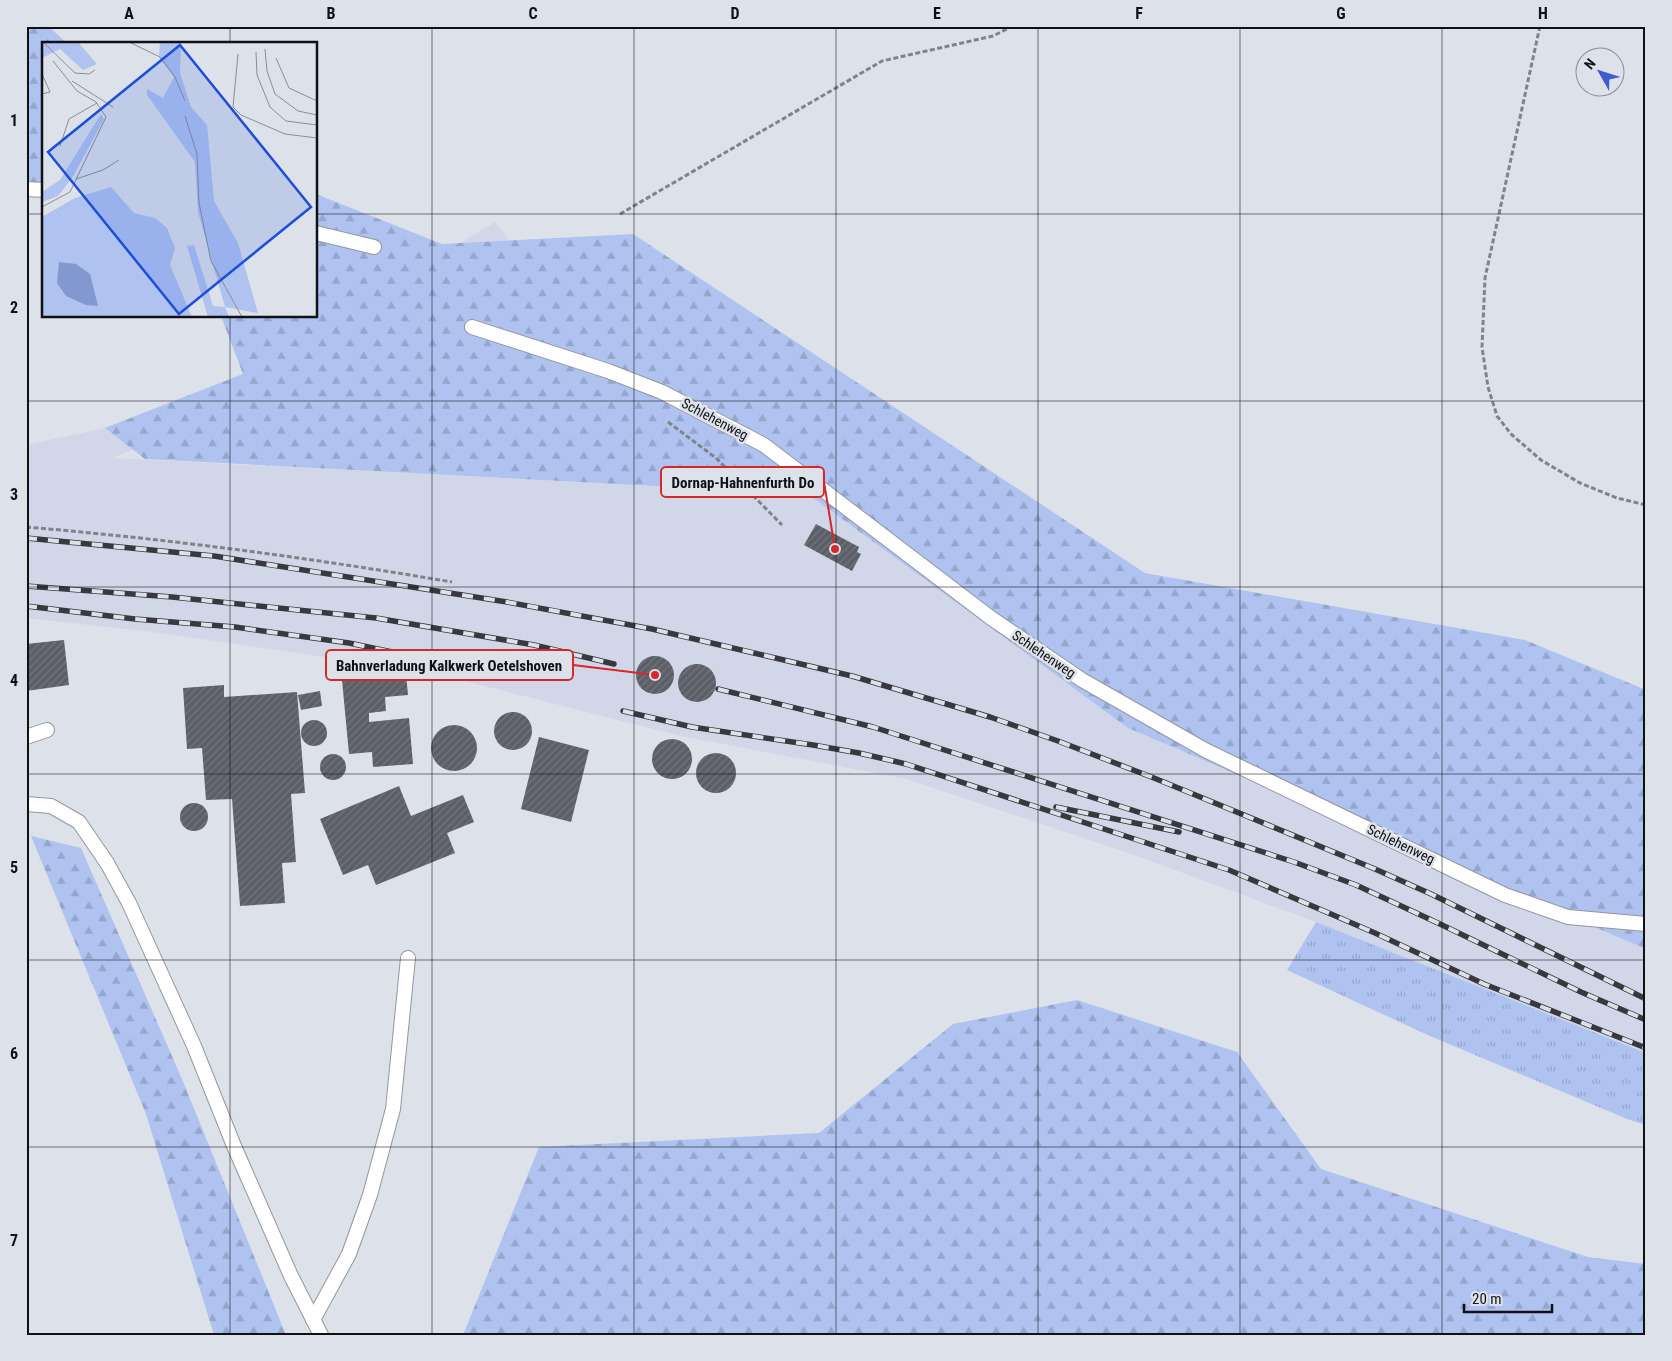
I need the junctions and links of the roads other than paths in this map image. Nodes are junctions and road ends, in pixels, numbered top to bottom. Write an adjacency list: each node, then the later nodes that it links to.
1 (26, 189): 2 (lane)
2 (42, 190)
3 (318, 233): 4 (lane)
4 (374, 247)
5 (472, 328): 9 (lane, Schlehenweg)
6 (47, 730): 7 (lane)
7 (26, 738)
8 (26, 804): 11 (lane)
9 (1646, 924)
10 (408, 958): 11 (lane)
11 (313, 1320): 12 (lane)
12 (321, 1335)

